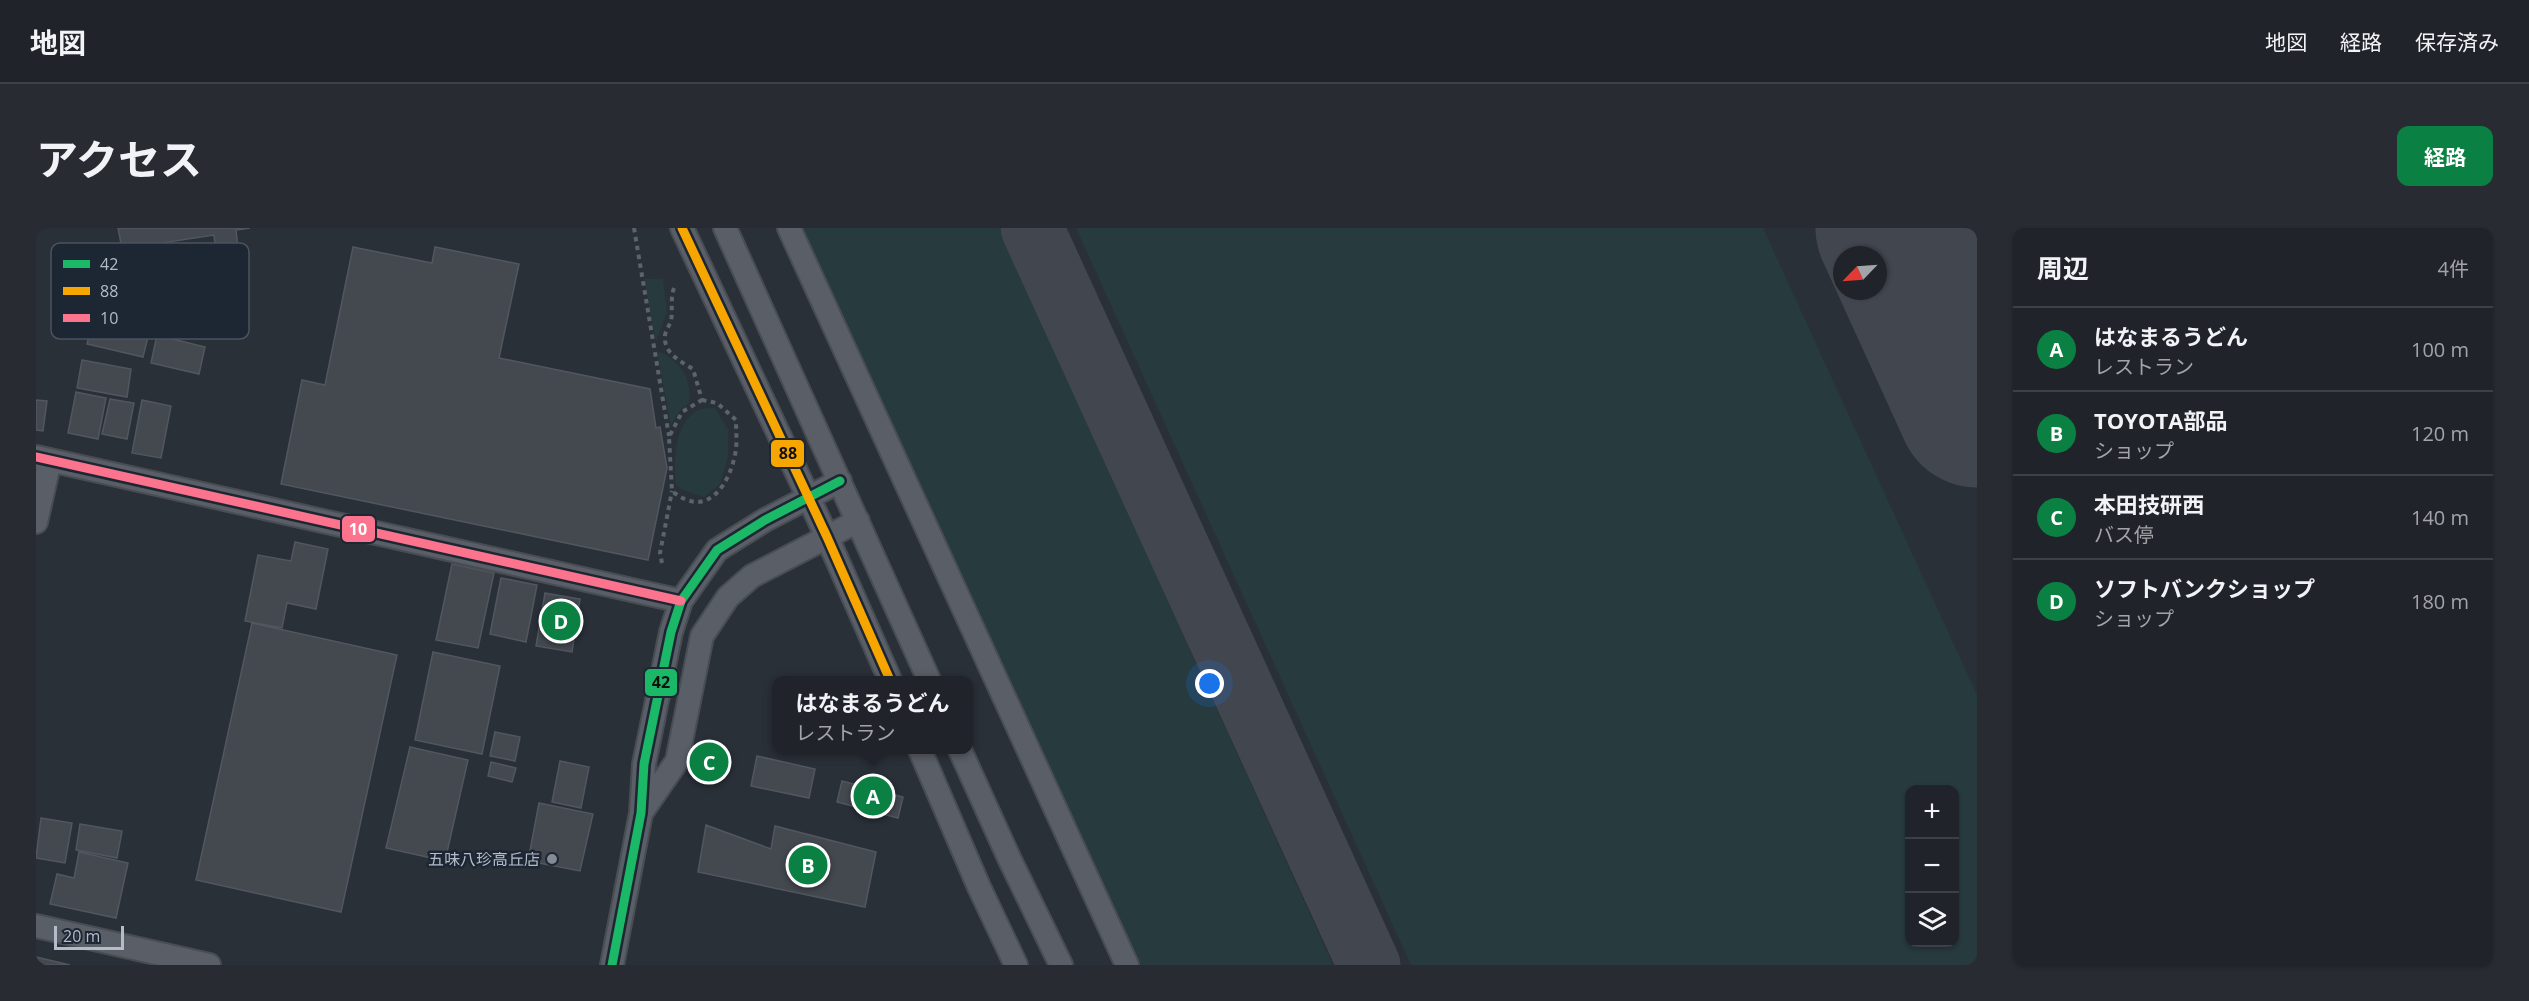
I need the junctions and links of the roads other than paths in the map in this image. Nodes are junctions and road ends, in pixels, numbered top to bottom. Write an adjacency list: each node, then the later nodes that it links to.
1 (682, 228): 6 (street)
2 (725, 228): 5 (street)
3 (789, 228): 21 (street)
4 (43, 459): 8 (street); 10 (street)
5 (840, 481): 6 (street); 7 (street)
6 (809, 497): 9 (street); 10 (street)
7 (858, 521): 9 (street); 12 (street)
8 (36, 522)
9 (828, 537): 11 (street); 15 (street)
10 (681, 601): 15 (street)
11 (888, 676)
12 (927, 676)
13 (922, 754): 19 (street)
14 (962, 754): 20 (street)
15 (641, 813): 18 (street)
16 (36, 926): 17 (street)
17 (209, 965)
18 (612, 965)
19 (1016, 965)
20 (1061, 965)
21 (1127, 965)

